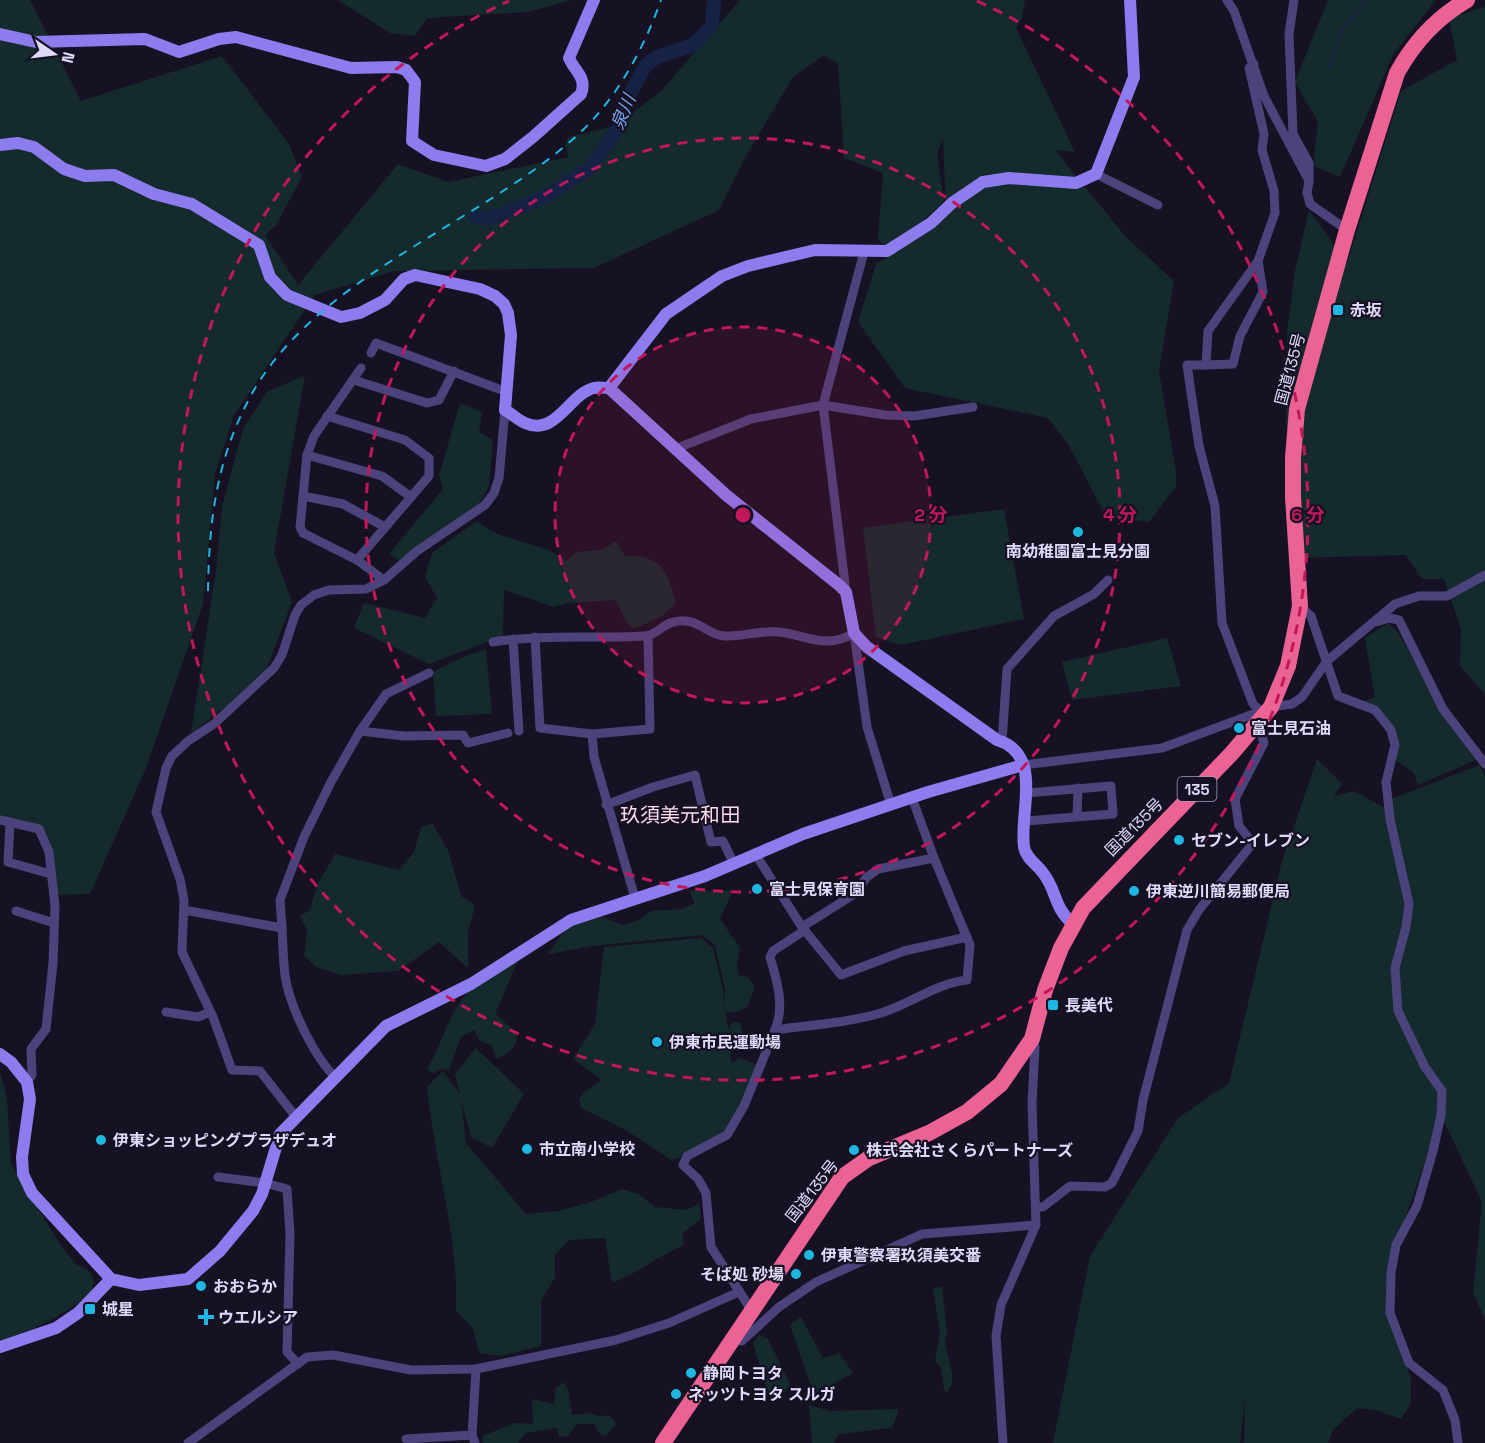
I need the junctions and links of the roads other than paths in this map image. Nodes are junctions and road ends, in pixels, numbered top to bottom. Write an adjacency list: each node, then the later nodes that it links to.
1 (594, 0): 6 (street)
2 (1130, 0): 9 (street)
3 (1227, 0): 7 (street)
4 (1294, 0): 10 (street)
5 (1467, 0): 12 (highway, 国道135号 / 135)
6 (0, 34)
7 (1254, 63): 10 (street); 14 (street)
8 (0, 146): 21 (street)
9 (1096, 174): 11 (street); 13 (street)
10 (1309, 181): 12 (street)
11 (1158, 206)
12 (1347, 230): 36 (highway, 国道135号 / 135)
13 (864, 252): 20 (street); 22 (street)
14 (1257, 261): 16 (street); 16 (street)
15 (370, 353): 18 (street)
16 (1206, 365): 45 (street)
17 (361, 368): 19 (street)
18 (454, 371): 19 (street); 21 (street)
19 (354, 380): 25 (street)
20 (609, 388): 24 (street); 26 (street)
21 (507, 392): 24 (street)
22 (823, 405): 23 (street); 26 (street); 35 (street)
23 (972, 407)
24 (505, 410): 33 (street)
25 (327, 416): 27 (street); 29 (street)
26 (675, 449): 35 (street)
27 (307, 455): 28 (street); 29 (street)
28 (303, 496): 30 (street); 31 (street)
29 (411, 496): 30 (street)
30 (385, 527): 31 (street)
31 (357, 560): 33 (street)
32 (1485, 575): 37 (street)
33 (384, 580): 66 (street)
34 (1108, 580): 50 (street)
35 (846, 592): 38 (street)
36 (1300, 606): 43 (street); 45 (highway, 国道135号 / 135)
37 (1372, 623): 43 (street); 51 (street)
38 (854, 633): 39 (street); 50 (street); 57 (street)
39 (648, 636): 40 (street); 49 (street)
40 (535, 637): 41 (street); 49 (street)
41 (513, 639): 42 (street); 47 (street)
42 (493, 642)
43 (1327, 661): 45 (street); 97 (street)
44 (429, 673): 46 (street)
45 (1265, 715): 52 (street); 69 (highway, 国道135号 / 135); 83 (street)
46 (360, 731): 48 (street); 70 (street)
47 (519, 731)
48 (508, 733)
49 (592, 734): 56 (street)
50 (1002, 742): 52 (street)
51 (1485, 764)
52 (1023, 765): 54 (street); 55 (street)
53 (1077, 788): 54 (street); 58 (street); 58 (street)
54 (1027, 793): 60 (street)
55 (912, 798): 57 (street); 62 (street)
56 (606, 805): 63 (street); 65 (street)
57 (891, 805): 61 (street)
58 (1077, 816): 60 (street)
59 (5, 821): 64 (street); 64 (street)
60 (1026, 821): 69 (street)
61 (756, 855): 63 (street); 71 (street)
62 (934, 858): 71 (street); 72 (street)
63 (734, 864): 65 (street)
64 (51, 874): 68 (street)
65 (635, 898): 78 (street)
66 (184, 910): 70 (street); 73 (street)
67 (16, 911): 68 (street)
68 (54, 922): 79 (street)
69 (1073, 924): 76 (highway, 国道135号 / 135)
70 (282, 928): 78 (street)
71 (804, 928): 72 (street); 75 (street)
72 (967, 937): 75 (street)
73 (210, 1011): 74 (street); 80 (street)
74 (166, 1012)
75 (775, 1030): 86 (street)
76 (1032, 1039): 83 (street); 87 (highway, 国道135号 / 135)
77 (0, 1054): 79 (street)
78 (336, 1078): 80 (street)
79 (27, 1082): 85 (street)
80 (296, 1117): 82 (street)
81 (218, 1177): 82 (street)
82 (265, 1183): 85 (street); 90 (street)
83 (1036, 1207): 84 (street)
84 (1036, 1225): 88 (street); 96 (street)
85 (111, 1279): 89 (street)
86 (739, 1292): 87 (street); 91 (street)
87 (753, 1308): 88 (highway, 国道135号 / 135)
88 (733, 1339): 95 (highway, 国道135号 / 135)
89 (0, 1347)
90 (298, 1364): 91 (street); 94 (street)
91 (476, 1369): 93 (street)
92 (406, 1439): 93 (street)
93 (474, 1439)
94 (188, 1443)
95 (663, 1443)
96 (1003, 1443)
97 (1458, 1443)

